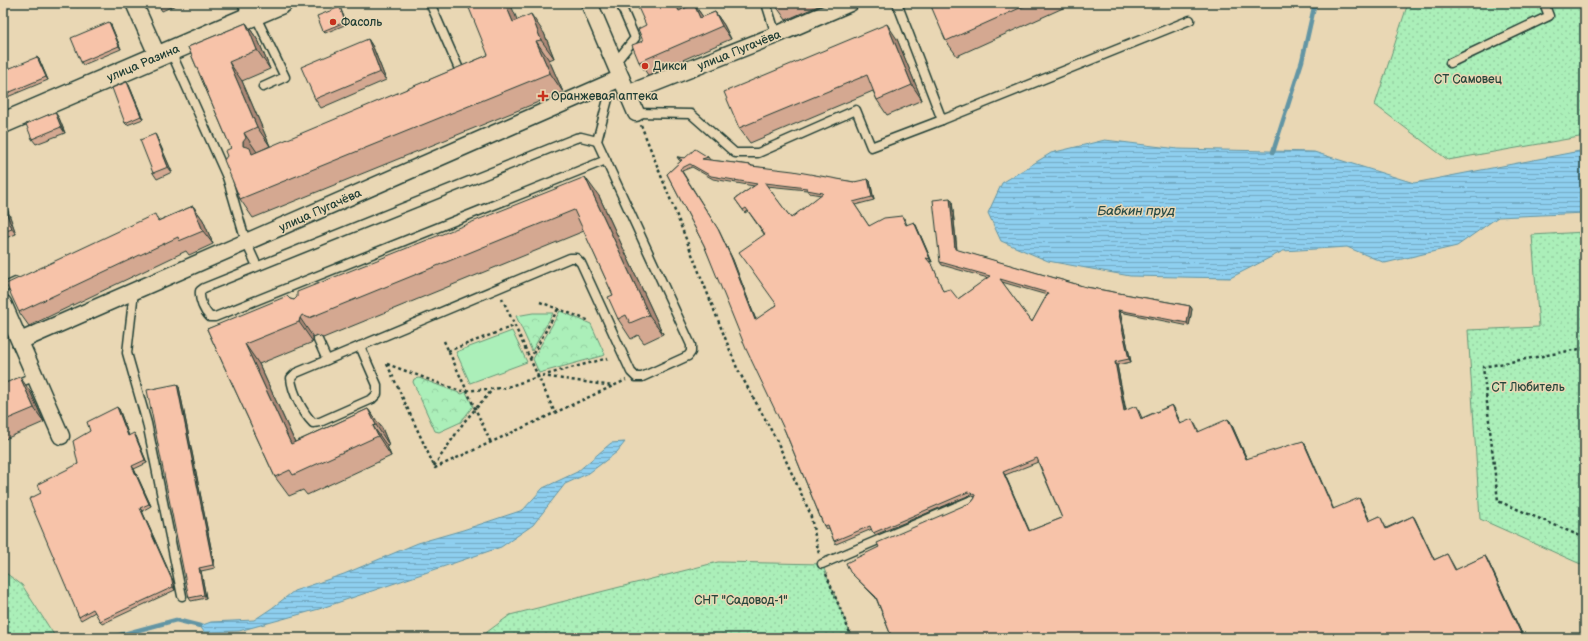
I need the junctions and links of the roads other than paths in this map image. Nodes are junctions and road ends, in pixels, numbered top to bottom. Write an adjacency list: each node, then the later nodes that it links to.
1 (134, 3): 13 (street)
2 (282, 3): 10 (street, улица Разина)
3 (430, 3): 16 (lane)
4 (589, 3): 15 (street)
5 (620, 3): 15 (lane)
6 (766, 3): 12 (lane)
7 (850, 3): 12 (street, улица Пугачёва)
8 (897, 3): 20 (lane)
9 (1544, 3): 14 (lane)
10 (248, 12): 13 (street, улица Разина); 17 (lane)
11 (1190, 20): 20 (lane)
12 (776, 35): 18 (street, улица Пугачёва)
13 (165, 54): 21 (street, улица Разина); 24 (lane)
14 (1450, 63)
15 (614, 75): 18 (street); 22 (lane); 24 (street, улица Пугачёва)
16 (455, 80)
17 (262, 87)
18 (627, 94): 19 (street)
19 (636, 113): 20 (lane)
20 (942, 120)
21 (3, 123)
22 (597, 141): 23 (lane); 25 (lane)
23 (606, 160): 25 (lane); 32 (lane)
24 (246, 242): 25 (lane); 28 (street, улица Пугачёва)
25 (257, 266)
26 (25, 278): 27 (lane)
27 (3, 288)
28 (134, 291): 31 (street, улица Пугачёва); 39 (lane)
29 (3, 303): 31 (street)
30 (318, 340): 33 (lane)
31 (20, 341): 34 (street)
32 (360, 346): 33 (lane); 33 (lane)
33 (327, 360)
34 (35, 376): 35 (lane); 36 (street)
35 (3, 390)
36 (62, 436)
37 (972, 500): 38 (lane)
38 (822, 564)
39 (182, 596)

